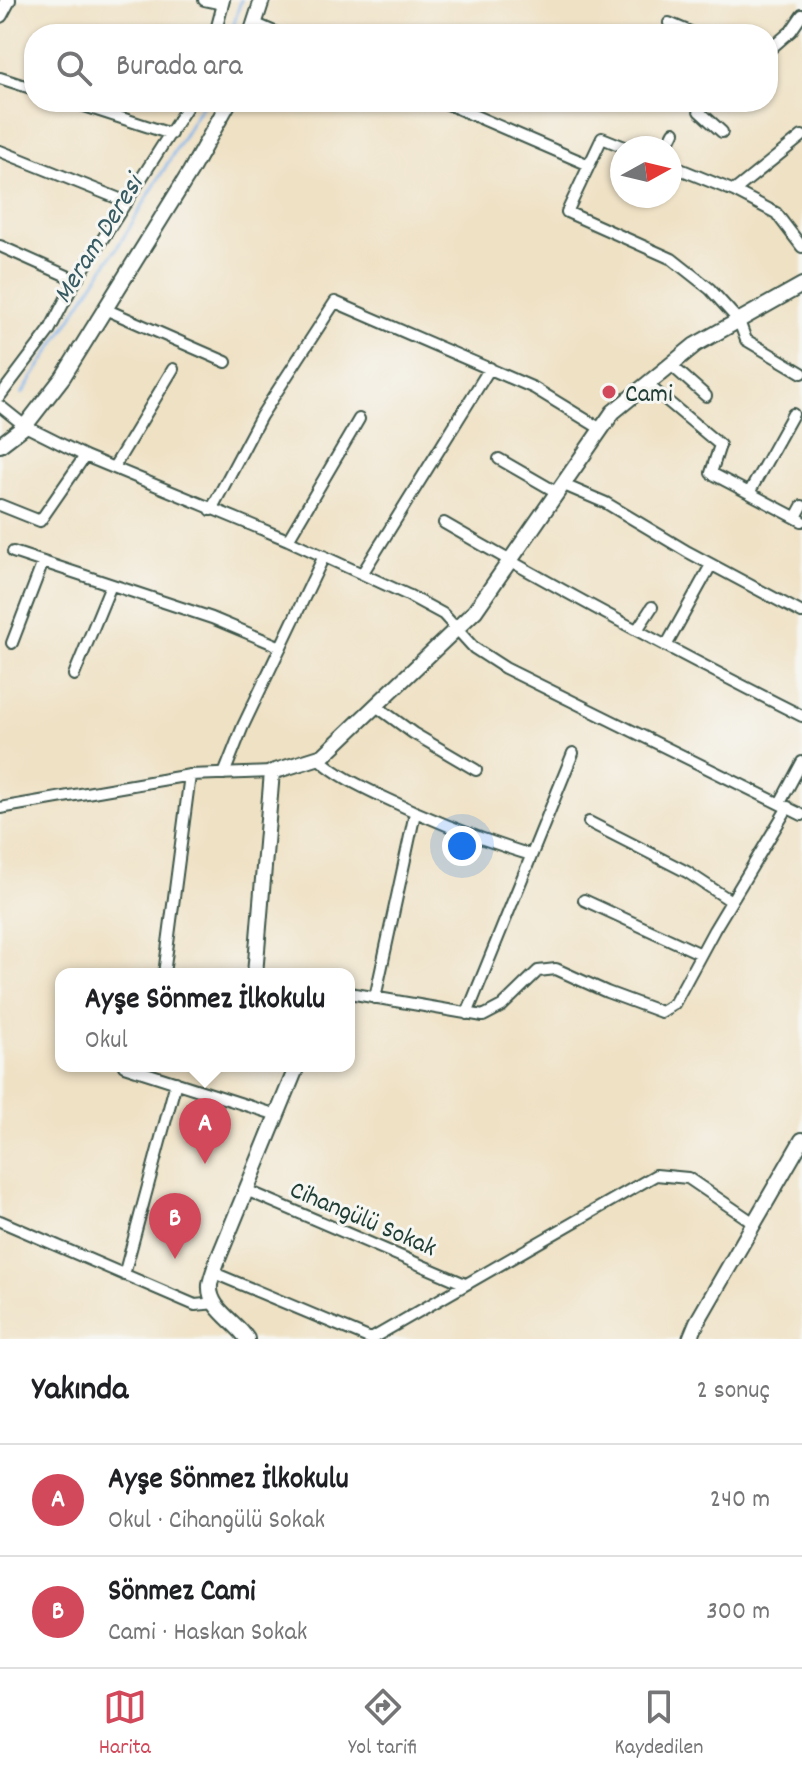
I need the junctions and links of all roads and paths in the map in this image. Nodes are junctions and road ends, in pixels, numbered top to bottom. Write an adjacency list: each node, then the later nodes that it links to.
1 (8, 0): 5 (street)
2 (204, 0): 4 (street)
3 (262, 0): 8 (street)
4 (224, 2): 7 (street)
5 (0, 15)
6 (802, 15): 9 (street)
7 (218, 24)
8 (254, 24)
9 (778, 42)
10 (0, 78): 11 (street)
11 (24, 86)
12 (103, 112): 19 (street)
13 (184, 112): 19 (street)
14 (223, 112): 32 (street)
15 (466, 112): 24 (street)
16 (700, 112): 18 (street)
17 (674, 132): 20 (street)
18 (722, 132)
19 (171, 134): 27 (street)
20 (672, 136)
21 (802, 136): 26 (street)
22 (610, 141): 24 (street)
23 (0, 151): 27 (street)
24 (589, 165): 33 (street)
25 (682, 170): 26 (street)
26 (734, 191): 29 (street)
27 (127, 202): 30 (street)
28 (0, 246): 30 (street)
29 (802, 247)
30 (76, 280): 40 (street)
31 (802, 285): 33 (street)
32 (105, 309): 34 (street); 45 (street)
33 (739, 321): 35 (street); 38 (street)
34 (226, 362)
35 (671, 365): 39 (street); 41 (street)
36 (490, 368): 46 (street); 55 (street); 64 (street)
37 (173, 369): 50 (street)
38 (802, 373)
39 (647, 384): 46 (street); 52 (street)
40 (0, 396)
41 (706, 396)
42 (0, 406): 45 (street)
43 (793, 414): 52 (street)
44 (359, 419): 58 (street)
45 (25, 426): 47 (street); 48 (street)
46 (601, 429): 51 (street)
47 (0, 445)
48 (85, 456): 50 (street); 53 (street)
49 (499, 459): 51 (street)
50 (114, 467): 55 (street)
51 (561, 489): 62 (street); 63 (street)
52 (749, 493): 56 (street)
53 (0, 505)
54 (802, 506): 56 (street)
55 (211, 510): 58 (street)
56 (799, 519)
57 (444, 523): 62 (street)
58 (288, 540): 60 (street)
59 (13, 552): 61 (street)
60 (324, 556): 64 (street); 72 (street)
61 (43, 562): 65 (street); 70 (street)
62 (510, 562): 68 (street); 69 (street)
63 (711, 565): 67 (street); 71 (street)
64 (362, 574): 68 (street)
65 (111, 585): 72 (street); 73 (street)
66 (652, 607): 69 (street)
67 (802, 613)
68 (457, 629): 74 (street); 83 (street)
69 (637, 630): 71 (street)
70 (12, 643)
71 (666, 646): 75 (street)
72 (281, 647): 81 (street)
73 (74, 675)
74 (376, 706): 77 (street); 79 (street)
75 (802, 716)
76 (573, 753): 88 (street)
77 (318, 758): 80 (street); 85 (street)
78 (802, 762): 83 (street)
79 (476, 770)
80 (272, 772): 81 (street); 93 (street)
81 (224, 774): 82 (street)
82 (190, 775): 84 (street); 92 (street)
83 (784, 805): 86 (street); 90 (street)
84 (0, 808)
85 (415, 813): 88 (street); 95 (street)
86 (802, 815)
87 (589, 822): 90 (street)
88 (531, 855): 96 (street)
89 (584, 900): 91 (street)
90 (731, 901): 91 (street)
91 (701, 954): 96 (street)
92 (165, 968)
93 (256, 968)
94 (355, 994): 95 (street)
95 (375, 998): 96 (street)
96 (467, 1014)
97 (151, 1072): 99 (street)
98 (295, 1072): 100 (street)
99 (176, 1082): 100 (street); 106 (street)
100 (277, 1115): 102 (street)
101 (801, 1144): 104 (street)
102 (246, 1190): 105 (street); 107 (street, Cihangülü Sokak)
103 (0, 1221): 106 (street)
104 (754, 1223): 107 (street); 111 (street)
105 (214, 1273): 108 (street); 110 (street)
106 (124, 1275): 108 (street)
107 (465, 1284): 110 (street)
108 (216, 1303): 109 (street)
109 (247, 1339)
110 (371, 1339)
111 (690, 1339)

